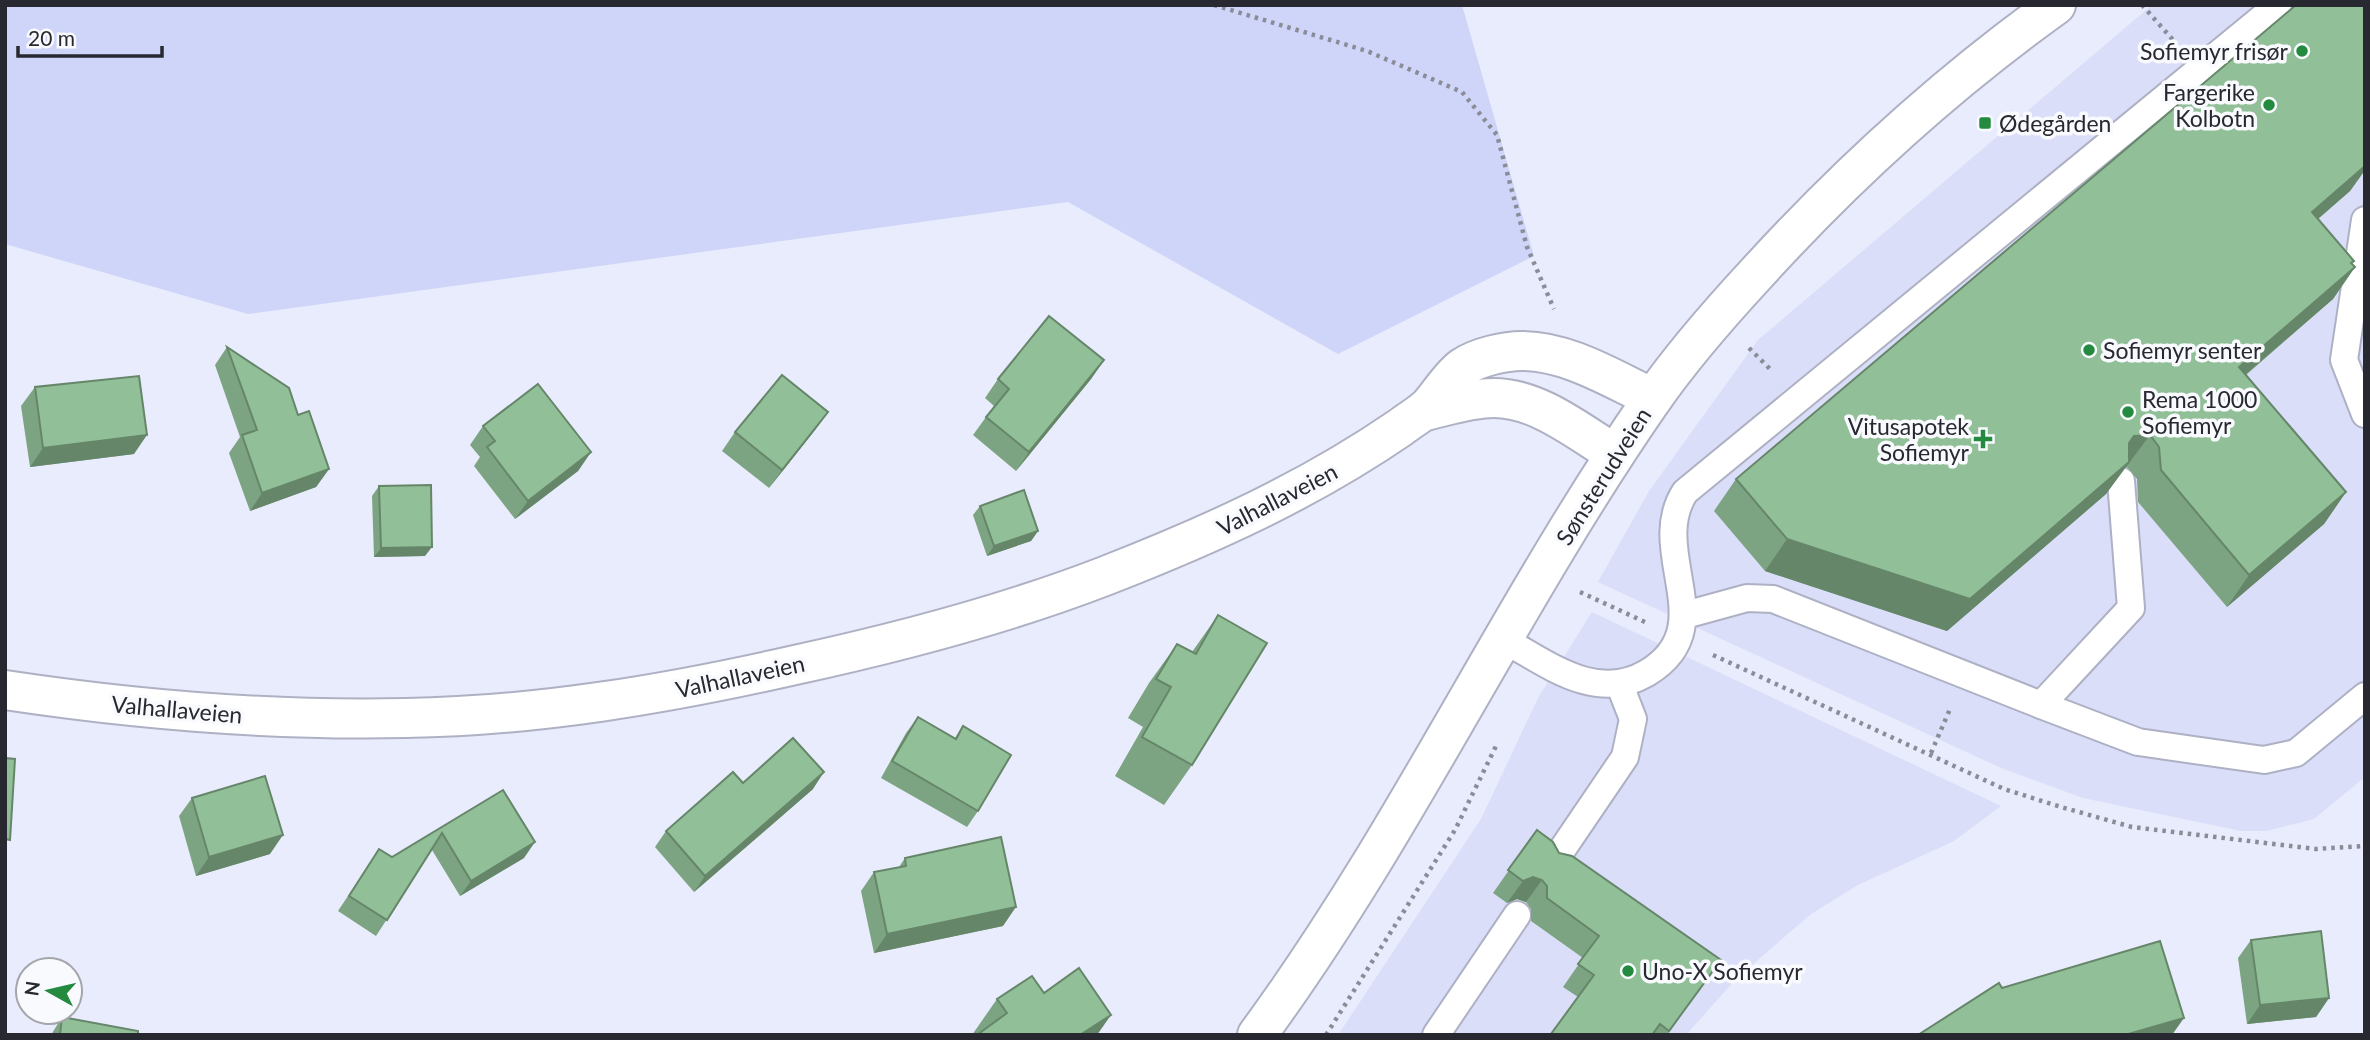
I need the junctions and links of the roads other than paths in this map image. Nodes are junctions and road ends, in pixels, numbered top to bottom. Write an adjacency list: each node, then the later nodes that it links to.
1 (2056, 5): 4 (street, Sønsterudveien)
2 (2278, 5): 9 (lane)
3 (2365, 220): 6 (lane)
4 (1653, 398): 5 (street, Valhallaveien); 7 (street, Sønsterudveien)
5 (1424, 411): 7 (street, Valhallaveien); 12 (street, Valhallaveien)
6 (2365, 414)
7 (1615, 454): 10 (street, Sønsterudveien)
8 (2121, 481): 14 (lane)
9 (1683, 627): 11 (lane); 14 (lane)
10 (1504, 640): 11 (lane); 17 (street, Sønsterudveien)
11 (1619, 683): 15 (lane)
12 (5, 690)
13 (2365, 696): 14 (lane)
14 (2041, 705)
15 (1553, 863)
16 (1517, 915): 18 (lane)
17 (1257, 1035)
18 (1437, 1035)

